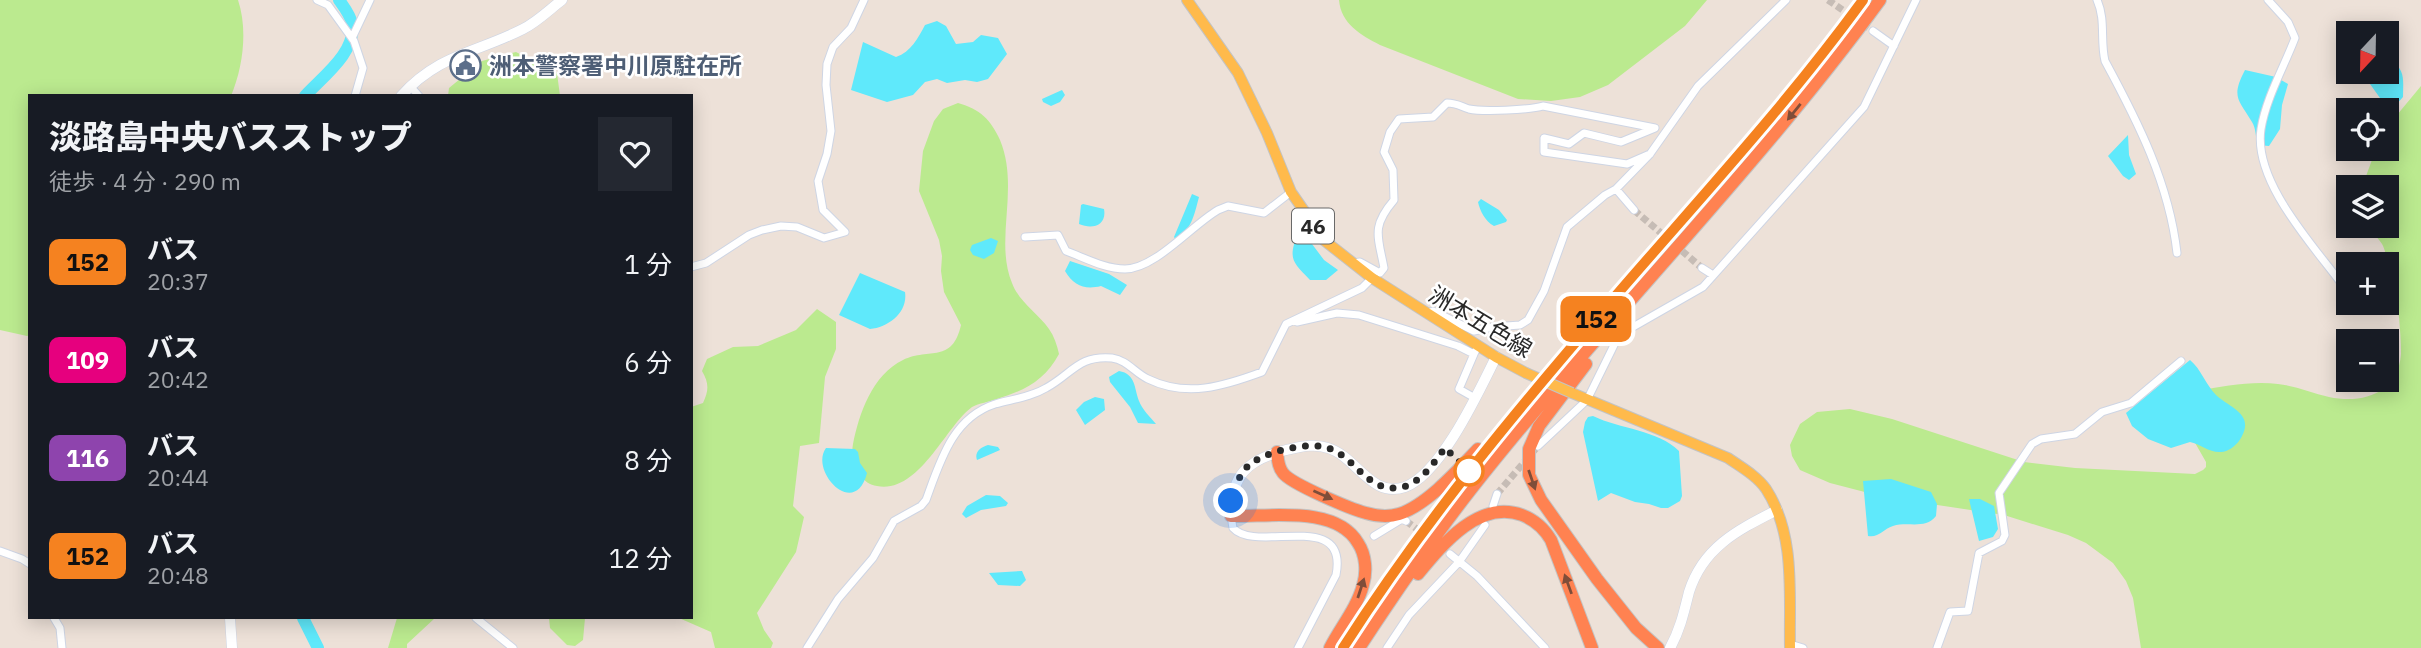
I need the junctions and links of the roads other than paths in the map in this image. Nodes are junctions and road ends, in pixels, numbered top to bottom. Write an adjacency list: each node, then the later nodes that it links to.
1 (317, 0): 13 (street)
2 (370, 0): 13 (street)
3 (562, 0): 15 (street)
4 (864, 0): 27 (street)
5 (1187, 0): 21 (main road, 洲本五色線 / 46)
6 (1786, 0): 19 (street)
7 (1863, 0): 32 (highway)
8 (1880, 0): 25 (highway, one-way to 25)
9 (1916, 0): 14 (street)
10 (2097, 0): 24 (street)
11 (2269, 0): 30 (street)
12 (1873, 31): 14 (street)
13 (352, 38): 16 (street)
14 (1894, 46): 29 (street)
15 (410, 86): 17 (street); 18 (street)
16 (356, 94)
17 (403, 94)
18 (417, 94)
19 (1650, 154): 20 (street); 26 (street)
20 (1616, 189): 22 (street); 33 (street)
21 (1291, 192): 23 (street); 26 (main road, 洲本五色線 / 46)
22 (1634, 210)
23 (1025, 237)
24 (2177, 253)
25 (1665, 261): 64 (highway); 68 (highway, one-way to 68)
26 (1352, 264): 31 (main road, 洲本五色線 / 46)
27 (693, 266)
28 (1702, 268): 29 (street)
29 (1713, 275): 39 (street)
30 (2336, 276)
31 (1372, 278): 33 (main road, 洲本五色線 / 46); 34 (street)
32 (1620, 291): 41 (highway, one-way to 32); 63 (highway)
33 (1426, 313): 35 (main road, 洲本五色線 / 46)
34 (1286, 324): 35 (street); 60 (street)
35 (1476, 351): 36 (main road, 洲本五色線 / 46); 38 (street)
36 (1496, 358): 38 (street); 39 (main road, 洲本五色線 / 46, bridge)
37 (2181, 361): 71 (street)
38 (1475, 398): 41 (street)
39 (1587, 400): 40 (street); 44 (main road, 洲本五色線 / 46)
40 (1538, 446)
41 (1277, 453): 45 (street)
42 (1497, 494): 43 (street)
43 (1493, 506)
44 (1777, 510): 56 (main road, 洲本五色線 / 46); 69 (street)
45 (1231, 516): 61 (street); 62 (highway, one-way to 45)
46 (1406, 521): 48 (street)
47 (1485, 525): 51 (street)
48 (1374, 536)
49 (0, 551): 52 (street)
50 (1450, 554): 51 (street)
51 (1459, 562): 65 (street); 66 (street)
52 (28, 563)
53 (55, 619): 57 (street)
54 (230, 619): 58 (street)
55 (477, 619): 59 (street)
56 (1790, 646): 70 (street)
57 (62, 648)
58 (232, 648)
59 (513, 648)
60 (807, 648)
61 (1298, 648)
62 (1330, 648)
63 (1343, 648)
64 (1361, 648): 67 (highway, one-way to 64)
65 (1387, 648)
66 (1545, 648)
67 (1592, 648)
68 (1658, 648)
69 (1670, 648)
70 (1803, 648)
71 (1937, 648)

